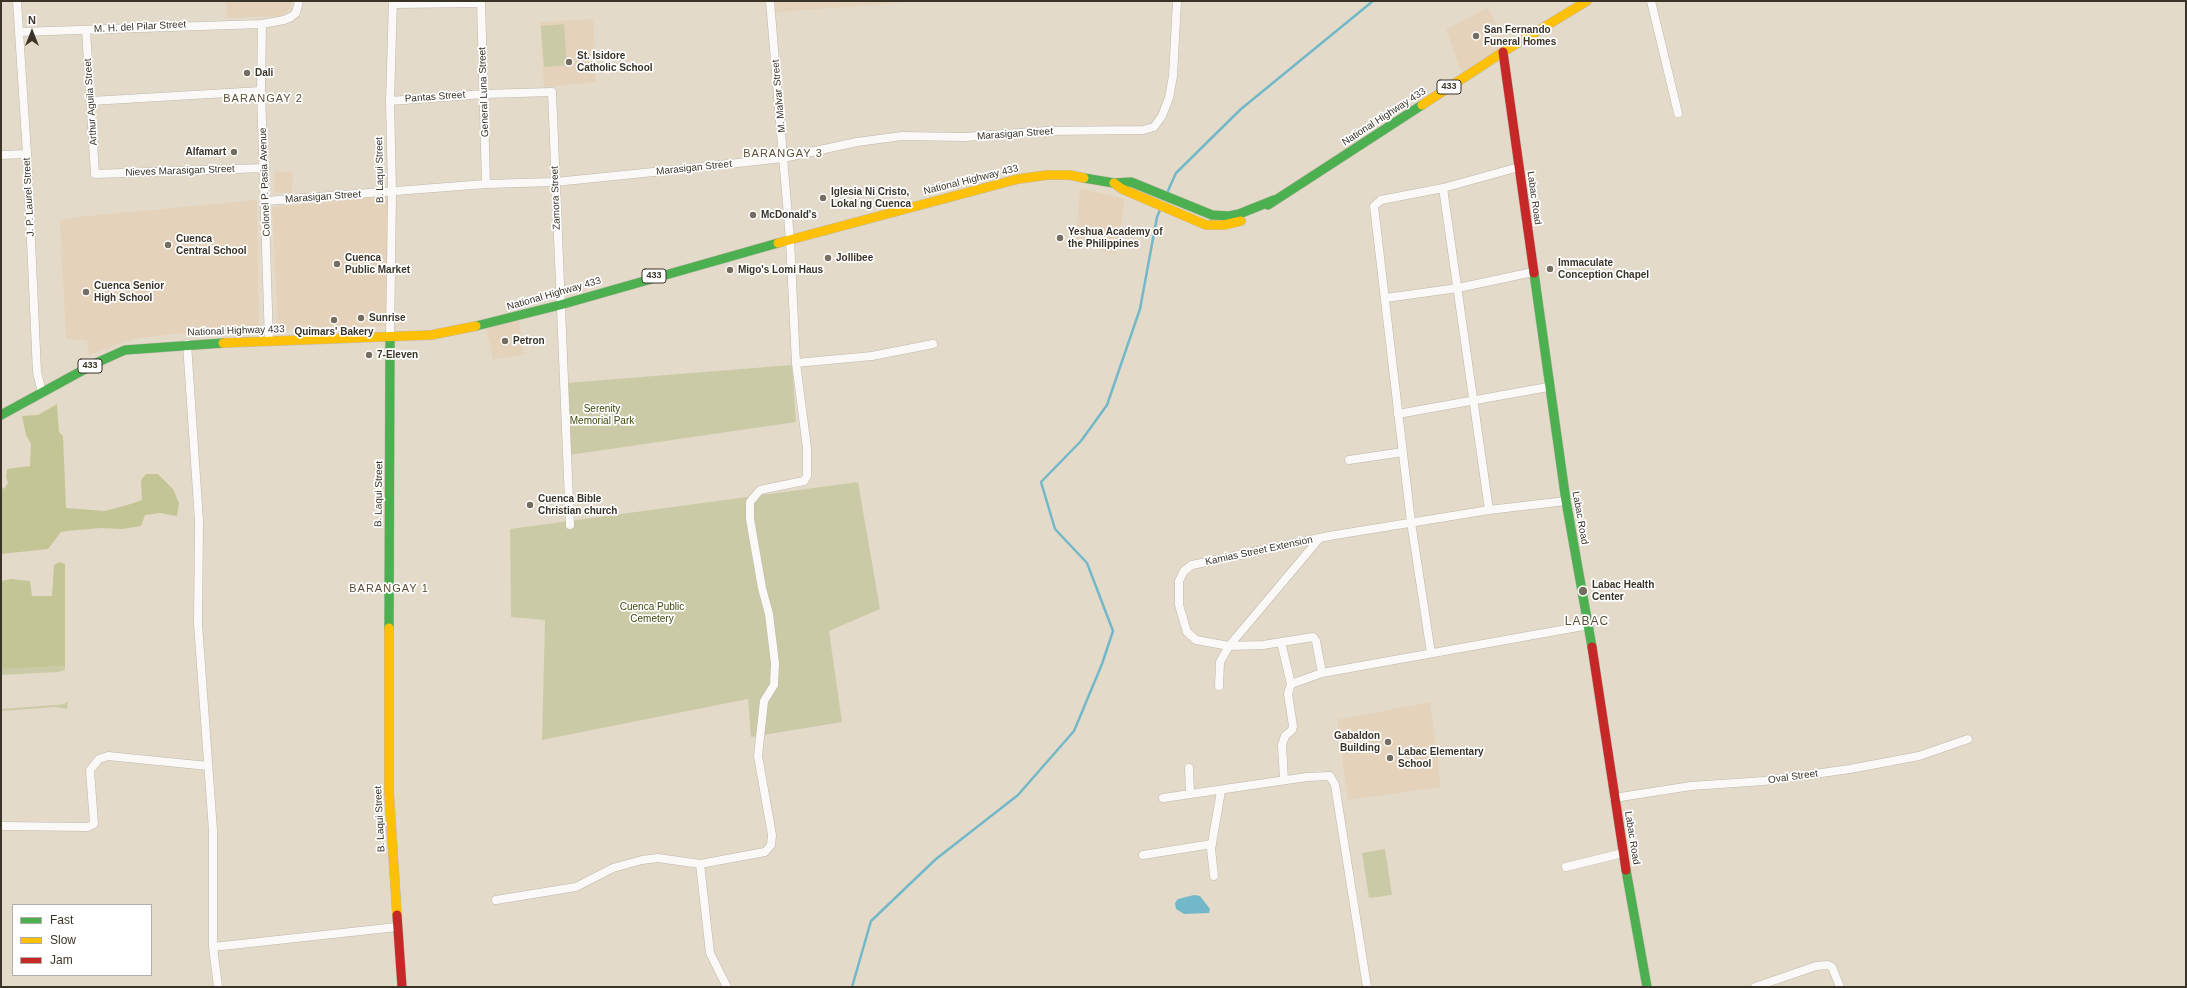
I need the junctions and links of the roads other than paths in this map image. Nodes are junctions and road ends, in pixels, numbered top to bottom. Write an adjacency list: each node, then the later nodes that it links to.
1 (17, 1): 11 (street, J. P. Laurel Street)
2 (299, 1): 9 (street, M. H. del Pilar Street)
3 (770, 1): 21 (street, M. Malvar Street)
4 (1177, 1): 21 (street, Marasigan Street)
5 (1587, 1): 12 (main road, National Highway 433 / 433)
6 (1651, 1): 18 (street)
7 (393, 2): 8 (street); 16 (street, B. Laqui Street)
8 (481, 2): 15 (street, General Luna Street)
9 (262, 24): 10 (street, M. H. del Pilar Street); 13 (street, Colonel P. Pasia Avenue)
10 (86, 30): 11 (street, M. H. del Pilar Street); 17 (street, Arthur Aguila Street)
11 (19, 32): 19 (street, J. P. Laurel Street)
12 (1503, 52): 22 (main road, Labac Road); 30 (main road, National Highway 433 / 433)
13 (261, 91): 17 (street); 23 (street, Colonel P. Pasia Avenue)
14 (552, 92): 15 (street, Pantas Street); 25 (street, Zamora Street)
15 (484, 94): 16 (street, Pantas Street); 27 (street, General Luna Street)
16 (390, 100): 29 (street, B. Laqui Street)
17 (91, 101): 24 (street, Arthur Aguila Street)
18 (1678, 113)
19 (27, 154): 20 (street); 43 (street, J. P. Laurel Street)
20 (1, 155)
21 (783, 158): 25 (street, Marasigan Street); 32 (street, M. Malvar Street)
22 (1519, 167): 28 (street); 33 (main road, Labac Road)
23 (265, 168): 24 (street, Nieves Marasigan Street); 31 (street, Colonel P. Pasia Avenue)
24 (95, 174)
25 (555, 182): 27 (street, Marasigan Street); 36 (street, Zamora Street)
26 (1114, 183): 30 (main road, National Highway 433 / 433); 30 (main road, National Highway 433 / 433); 32 (main road, National Highway 433 / 433)
27 (486, 184): 29 (street, Marasigan Street)
28 (1443, 188): 34 (street); 35 (street)
29 (392, 192): 31 (street, Marasigan Street); 37 (street, B. Laqui Street)
30 (1274, 200)
31 (266, 201): 38 (street, Colonel P. Pasia Avenue)
32 (790, 240): 36 (main road, National Highway 433 / 433); 41 (street, M. Malvar Street)
33 (1533, 272): 34 (street); 42 (main road, Labac Road)
34 (1458, 288): 35 (street); 44 (street)
35 (1386, 298): 45 (street)
36 (560, 305): 37 (main road, National Highway 433 / 433); 52 (street, Zamora Street)
37 (390, 337): 38 (main road, National Highway 433 / 433); 77 (main road, B. Laqui Street)
38 (269, 341): 39 (main road, National Highway 433 / 433)
39 (187, 344): 43 (main road, National Highway 433 / 433); 62 (street)
40 (933, 344): 41 (street)
41 (796, 363): 73 (street, M. Malvar Street)
42 (1548, 387): 44 (street); 49 (main road, Labac Road)
43 (42, 393): 46 (main road, National Highway 433 / 433)
44 (1474, 401): 45 (street); 50 (street)
45 (1398, 414): 47 (street)
46 (1, 415)
47 (1403, 452): 48 (street); 51 (street)
48 (1349, 460)
49 (1566, 500): 50 (street, Kamias Street Extension); 54 (main road, Labac Road)
50 (1489, 510): 51 (street, Kamias Street Extension)
51 (1412, 522): 53 (street, Kamias Street Extension); 57 (street)
52 (570, 525)
53 (1319, 539): 56 (street); 56 (street, Kamias Street Extension)
54 (1588, 625): 57 (street); 68 (main road, Labac Road)
55 (1281, 642): 56 (street, Kamias Street Extension); 58 (street, Kamias Street Extension); 59 (street)
56 (1229, 646): 60 (street)
57 (1431, 653): 58 (street)
58 (1322, 673): 59 (street)
59 (1291, 684): 64 (street)
60 (1219, 686)
61 (1968, 739): 68 (street, Oval Street)
62 (208, 766): 69 (street); 78 (street)
63 (1189, 768): 66 (street)
64 (1284, 780): 65 (street); 82 (street)
65 (1221, 791): 66 (street); 70 (street)
66 (1190, 794): 67 (street)
67 (1163, 798)
68 (1614, 798): 71 (main road, Labac Road)
69 (1, 826)
70 (1212, 844): 72 (street); 75 (street)
71 (1623, 854): 74 (street); 83 (main road, Labac Road)
72 (1143, 855)
73 (700, 864): 76 (street, M. Malvar Street); 81 (street)
74 (1566, 867)
75 (1214, 876)
76 (496, 900)
77 (397, 927): 78 (street); 80 (main road, B. Laqui Street)
78 (213, 947): 79 (street)
79 (218, 987)
80 (402, 987)
81 (727, 987)
82 (1367, 987)
83 (1647, 987)
84 (1755, 987): 85 (street)
85 (1840, 987)

